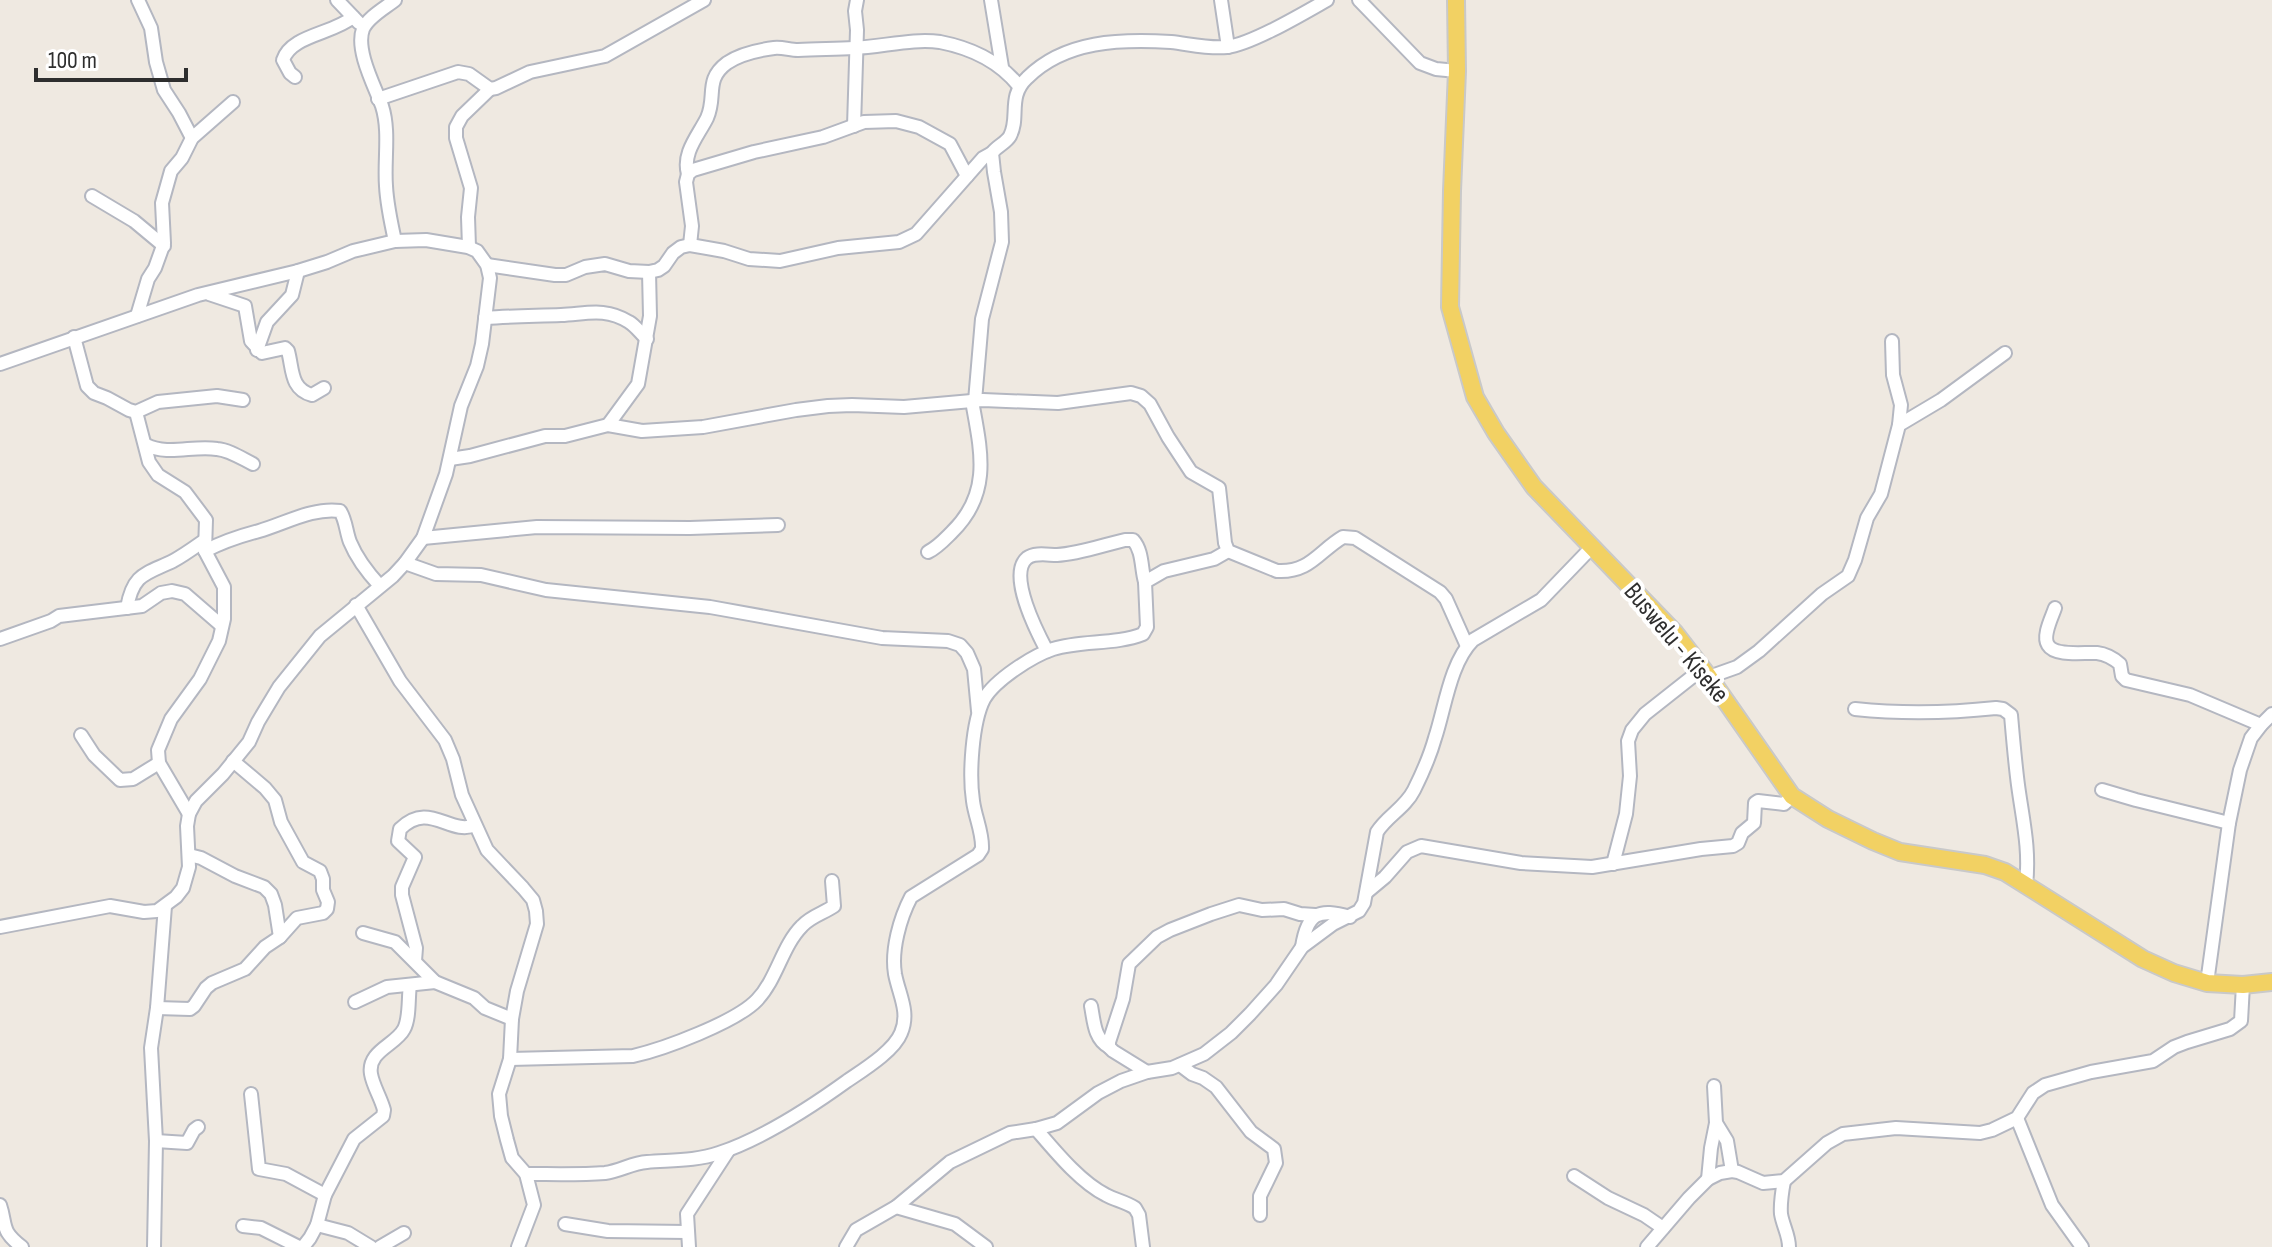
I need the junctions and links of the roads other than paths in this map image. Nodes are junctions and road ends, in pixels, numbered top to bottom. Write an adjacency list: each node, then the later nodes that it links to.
1 (138, 0): 23 (street)
2 (337, 0): 11 (street)
3 (395, 0): 12 (street)
4 (704, 0): 19 (street)
5 (857, 0): 14 (street)
6 (991, 0): 15 (street)
7 (1221, 0): 13 (street)
8 (1327, 0): 13 (street)
9 (1359, 0): 16 (street)
10 (1456, 0): 16 (main road, Buswelu - Kiseke)
11 (353, 17): 12 (street); 17 (street)
12 (363, 29): 20 (street)
13 (1228, 47): 18 (street)
14 (857, 48): 15 (street); 22 (street); 25 (street)
15 (1002, 67): 18 (street)
16 (1457, 71): 56 (main road, Buswelu - Kiseke)
17 (295, 77)
18 (1019, 86): 24 (street)
19 (490, 89): 20 (street); 31 (street)
20 (378, 99): 28 (street)
21 (233, 102): 23 (street)
22 (854, 126): 25 (street); 26 (street)
23 (192, 138): 30 (street)
24 (992, 153): 26 (street); 46 (street)
25 (688, 174): 29 (street)
26 (967, 176): 29 (street)
27 (92, 196): 30 (street)
28 (395, 241): 31 (street); 33 (street)
29 (690, 245): 34 (street)
30 (164, 246): 36 (street)
31 (469, 247): 32 (street)
32 (487, 265): 34 (street); 37 (street)
33 (298, 271): 35 (street); 41 (street)
34 (649, 272): 39 (street)
35 (206, 293): 36 (street); 41 (street)
36 (137, 316): 38 (street)
37 (485, 318): 39 (street); 51 (street)
38 (74, 337): 43 (street); 47 (street)
39 (647, 339): 48 (street)
40 (1892, 341): 49 (street)
41 (257, 350): 44 (street)
42 (2005, 353): 49 (street)
43 (0, 364)
44 (324, 388)
45 (243, 400): 47 (street)
46 (974, 401): 48 (street); 57 (street); 58 (street)
47 (136, 412): 50 (street)
48 (608, 425): 51 (street)
49 (1899, 425): 69 (street)
50 (146, 445): 52 (street); 55 (street)
51 (450, 459): 54 (street)
52 (253, 464)
53 (778, 525): 54 (street)
54 (423, 538): 59 (street)
55 (205, 545): 61 (street); 63 (street); 65 (street)
56 (1592, 547): 67 (street); 69 (main road, Buswelu - Kiseke)
57 (1228, 551): 60 (street); 67 (street)
58 (928, 552)
59 (405, 563): 61 (street); 71 (street)
60 (1145, 582): 68 (street); 68 (street)
61 (380, 586): 62 (street)
62 (356, 605): 75 (street); 81 (street)
63 (127, 608): 65 (street); 66 (street)
64 (2055, 608): 73 (street)
65 (222, 626): 76 (street)
66 (0, 639)
67 (1467, 646): 86 (street)
68 (1047, 651): 71 (street)
69 (1706, 673): 78 (main road, Buswelu - Kiseke); 83 (street)
70 (1855, 709): 85 (street)
71 (978, 713): 115 (street)
72 (2272, 714): 73 (street)
73 (2261, 725): 80 (street)
74 (81, 735): 76 (street)
75 (233, 761): 79 (street); 92 (street)
76 (159, 763): 79 (street)
77 (2102, 790): 80 (street)
78 (1792, 796): 83 (street); 85 (main road, Buswelu - Kiseke)
79 (189, 814): 82 (street)
80 (2229, 823): 97 (street)
81 (475, 825): 94 (street); 103 (street)
82 (189, 855): 87 (street); 92 (street)
83 (1613, 864): 86 (street)
84 (832, 881): 105 (street)
85 (2026, 886): 97 (main road, Buswelu - Kiseke)
86 (1367, 892): 89 (street)
87 (165, 906): 90 (street); 102 (street)
88 (1315, 915): 89 (street); 93 (street); 104 (street)
89 (1350, 917): 93 (street)
90 (0, 927)
91 (363, 933): 94 (street)
92 (280, 937): 102 (street)
93 (1302, 947): 106 (street)
94 (415, 961): 95 (street)
95 (435, 982): 98 (street); 103 (street)
96 (2272, 982): 99 (main road, Buswelu - Kiseke)
97 (2207, 983): 99 (main road, Buswelu - Kiseke)
98 (410, 985): 100 (street); 124 (street)
99 (2243, 985): 110 (street)
100 (355, 1002)
101 (1091, 1006): 104 (street)
102 (157, 1008): 114 (street)
103 (512, 1019): 105 (street)
104 (1109, 1047): 107 (street)
105 (510, 1059): 118 (street)
106 (1180, 1065): 107 (street); 130 (street)
107 (1147, 1072): 113 (street)
108 (1714, 1086): 111 (street)
109 (251, 1094): 124 (street)
110 (2017, 1118): 123 (street); 149 (street)
111 (1716, 1123): 117 (street); 122 (street)
112 (198, 1127): 114 (street)
113 (1036, 1129): 125 (street); 146 (street)
114 (156, 1141): 138 (street)
115 (728, 1150): 116 (street); 120 (street)
116 (702, 1157): 119 (street); 120 (street)
117 (1732, 1171): 122 (street); 123 (street)
118 (526, 1174): 119 (street); 127 (street)
119 (545, 1174): 127 (street)
120 (713, 1174): 135 (street)
121 (1574, 1176): 134 (street)
122 (1708, 1179): 134 (street)
123 (1784, 1181): 148 (street)
124 (325, 1195): 132 (street)
125 (910, 1197): 128 (street); 129 (street)
126 (0, 1205): 137 (street)
127 (534, 1205): 142 (street)
128 (896, 1207): 129 (street); 144 (street)
129 (916, 1212): 145 (street)
130 (1260, 1215)
131 (565, 1224): 135 (street)
132 (317, 1225): 139 (street); 140 (street)
133 (243, 1226): 139 (street)
134 (1663, 1228): 147 (street)
135 (687, 1232): 143 (street)
136 (404, 1233): 141 (street)
137 (22, 1247)
138 (154, 1247)
139 (301, 1247)
140 (371, 1247)
141 (380, 1247)
142 (518, 1247)
143 (689, 1247)
144 (846, 1247)
145 (986, 1247)
146 (1143, 1247)
147 (1647, 1247)
148 (1789, 1247)
149 (2082, 1247)

